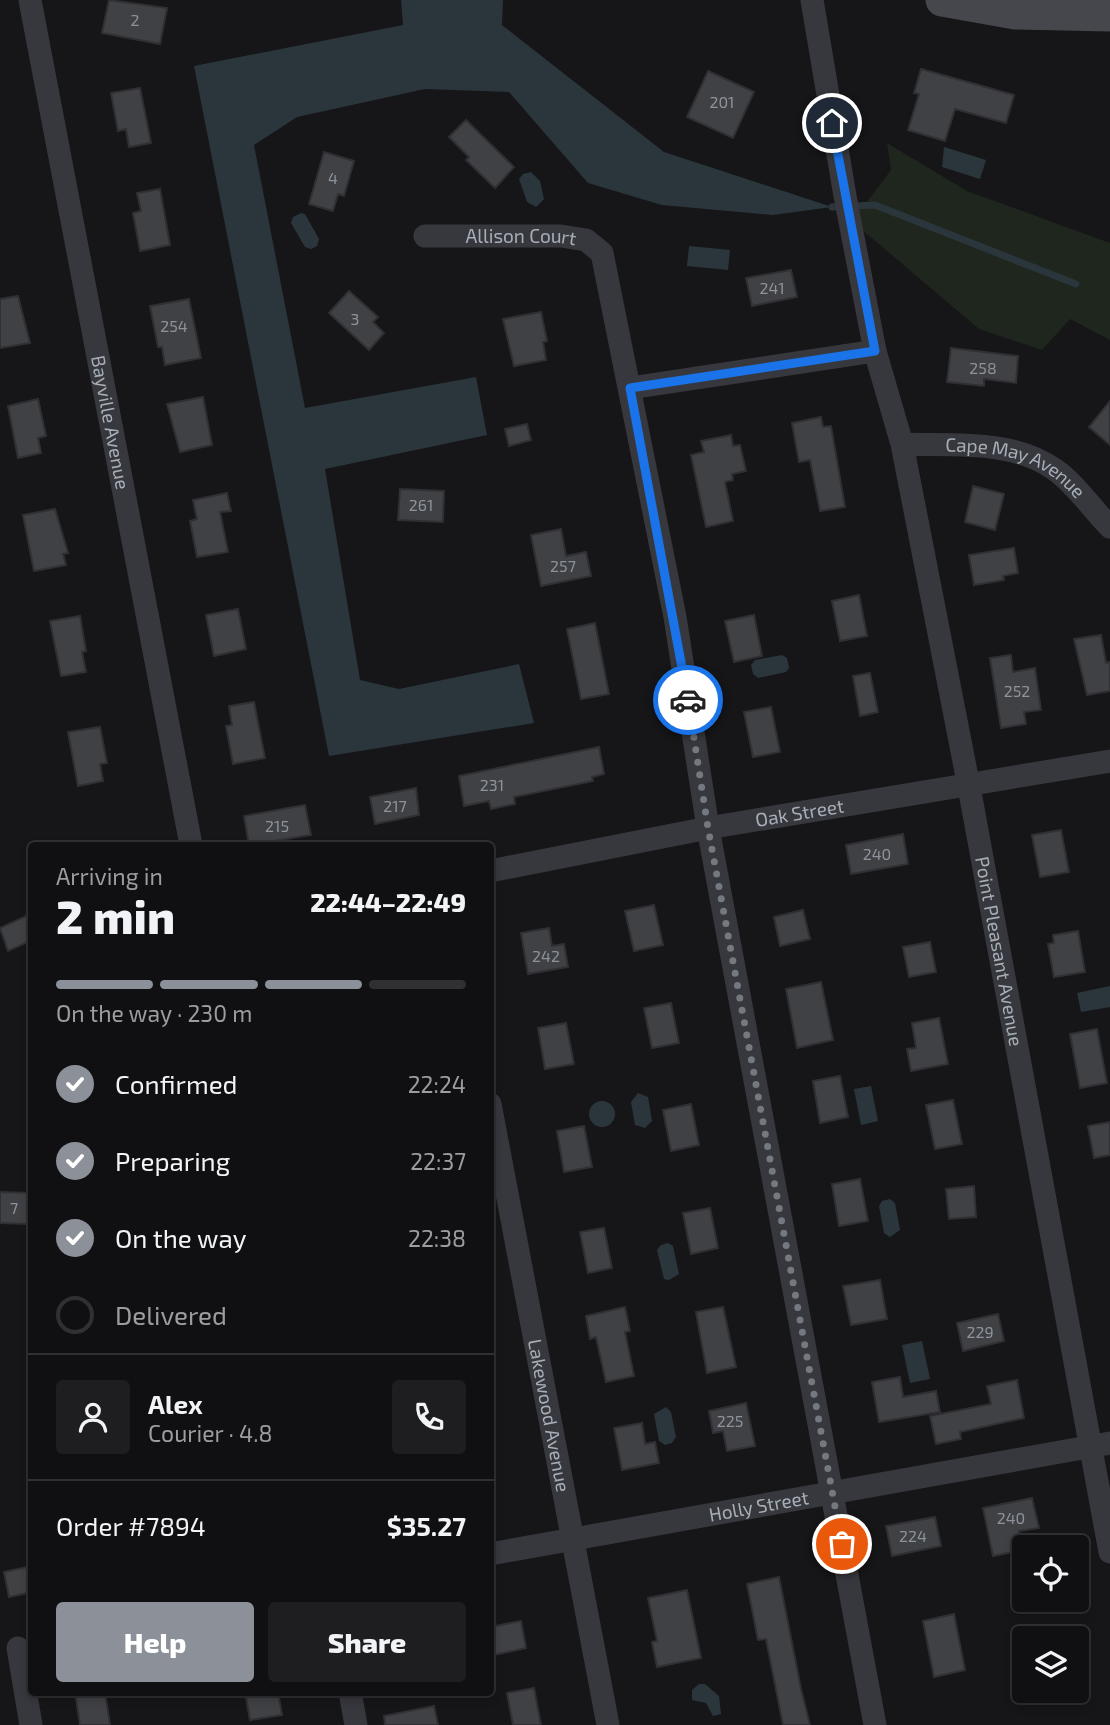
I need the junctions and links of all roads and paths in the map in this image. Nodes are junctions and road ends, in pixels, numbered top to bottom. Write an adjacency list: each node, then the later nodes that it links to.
1 (30, 0): 13 (street, Bayville Avenue)
2 (812, 0): 6 (street, Point Pleasant Avenue)
3 (942, 0): 4 (main road)
4 (1089, 10)
5 (425, 236): 7 (street, Allison Court)
6 (875, 351): 7 (street); 8 (street, Point Pleasant Avenue)
7 (630, 388): 12 (street, Allison Court)
8 (902, 444): 9 (street, Cape May Avenue); 11 (street, Point Pleasant Avenue)
9 (1110, 527)
10 (1110, 761): 11 (street, Oak Street)
11 (969, 787): 12 (street, Oak Street); 16 (street, Point Pleasant Avenue)
12 (708, 828): 14 (street, Oak Street); 17 (street, Allison Court)
13 (190, 842)
14 (494, 871)
15 (494, 1125): 18 (street, Lakewood Avenue)
16 (1099, 1446): 17 (street, Holly Street); 19 (street, Point Pleasant Avenue)
17 (832, 1492): 18 (street, Holly Street); 26 (street, Allison Court)
18 (574, 1538): 20 (street, Holly Street); 25 (street, Lakewood Avenue)
19 (1110, 1552)
20 (494, 1553)
21 (16, 1648): 23 (street)
22 (351, 1696): 24 (street)
23 (31, 1725)
24 (356, 1725)
25 (608, 1725)
26 (875, 1725)

